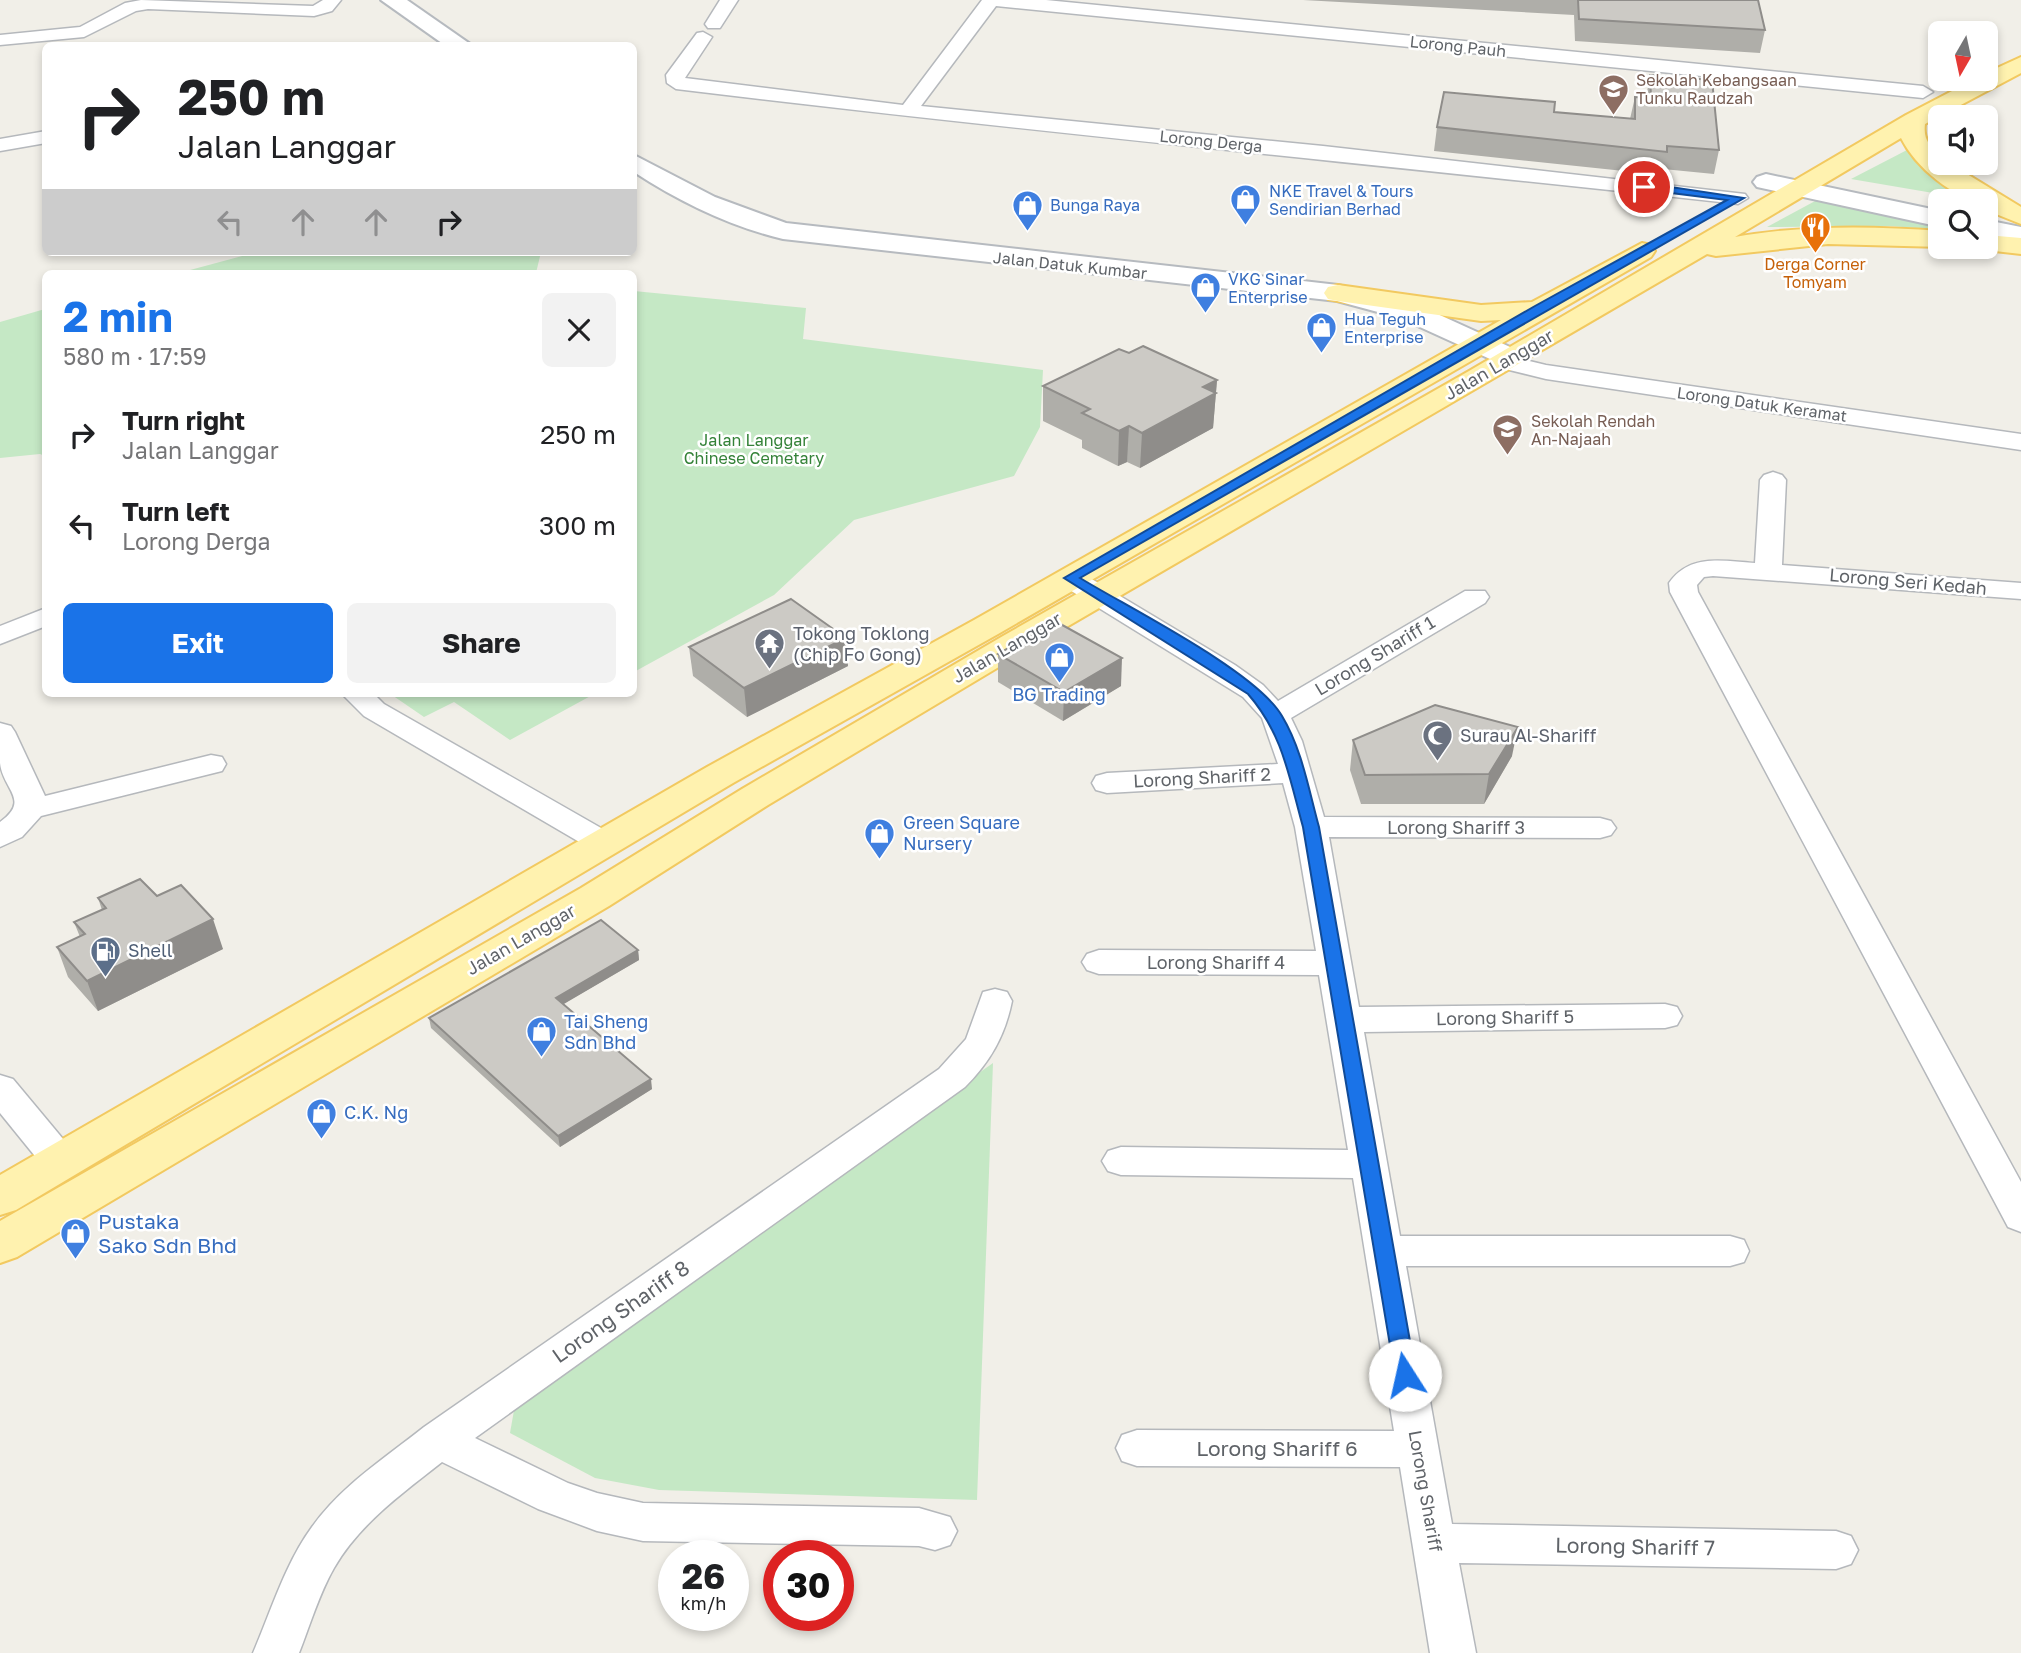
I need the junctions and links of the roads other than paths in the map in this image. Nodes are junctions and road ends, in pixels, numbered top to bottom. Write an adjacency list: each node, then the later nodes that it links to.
1 (332, 0): 5 (street)
2 (391, 0): 6 (main road)
3 (729, 0): 10 (street, Lorong Derga)
4 (992, 0): 9 (street, Lorong Pauh); 10 (street)
5 (0, 40)
6 (456, 42)
7 (2021, 64): 11 (main road, Jalan Langgar)
8 (1928, 89): 9 (main road, Jalan Langgar)
9 (1923, 92): 15 (main road, Jalan Langgar)
10 (908, 111): 16 (street, Lorong Derga)
11 (1914, 120): 15 (main road, Jalan Langgar); 19 (main road)
12 (42, 137): 13 (street)
13 (0, 145)
14 (637, 164): 28 (main road, Jalan Datuk Kumbar)
15 (1789, 182): 16 (main road, Jalan Langgar); 17 (main road); 18 (main road); 27 (main road, Jalan Langgar)
16 (1738, 198): 29 (main road, Jalan Langgar)
17 (1928, 205)
18 (1928, 216)
19 (2021, 216)
20 (1998, 218): 21 (main road)
21 (2021, 222)
22 (1998, 230): 23 (main road)
23 (2021, 235)
24 (1928, 238): 27 (main road)
25 (1998, 244): 26 (main road)
26 (2021, 246)
27 (1690, 253): 31 (main road, Jalan Langgar)
28 (1338, 293): 29 (main road); 30 (main road, Jalan Datuk Kumbar)
29 (1539, 308): 30 (main road, Jalan Langgar)
30 (1479, 344): 31 (main road, Jalan Datuk Kumbar); 35 (main road, Jalan Langgar)
31 (1508, 360): 32 (street, Lorong Datuk Keramat); 35 (main road, Jalan Langgar)
32 (2021, 442)
33 (1773, 480): 34 (street)
34 (1781, 572): 36 (street, Lorong Seri Kedah); 61 (street, Lorong Seri Kedah)
35 (1085, 587): 41 (street, Lorong Shariff); 50 (main road, Jalan Langgar); 62 (main road, Jalan Langgar)
36 (2021, 591)
37 (1475, 597): 41 (street, Lorong Shariff 1)
38 (42, 618): 39 (street)
39 (0, 636)
40 (360, 697): 50 (street)
41 (1275, 715): 44 (street, Lorong Shariff)
42 (0, 732): 46 (street)
43 (211, 764): 46 (street)
44 (1297, 773): 45 (street, Lorong Shariff 2); 47 (street, Lorong Shariff)
45 (1107, 783)
46 (31, 808): 49 (street)
47 (1311, 827): 48 (street, Lorong Shariff 3); 52 (street, Lorong Shariff)
48 (1600, 828)
49 (0, 837)
50 (604, 843): 57 (main road, Jalan Langgar)
51 (1098, 962): 52 (street, Lorong Shariff 4)
52 (1334, 963): 55 (street, Lorong Shariff)
53 (995, 1001): 65 (street, Lorong Shariff 8)
54 (1665, 1016): 55 (street, Lorong Shariff 5)
55 (1344, 1020): 59 (street, Lorong Shariff)
56 (0, 1088): 57 (street)
57 (60, 1161): 60 (main road, Jalan Langgar)
58 (1121, 1161): 59 (street)
59 (1369, 1164): 63 (street, Lorong Shariff)
60 (0, 1196)
61 (2021, 1217)
62 (0, 1244)
63 (1384, 1251): 64 (street); 67 (street, Lorong Shariff)
64 (1730, 1251)
65 (439, 1440): 68 (street); 71 (street, Lorong Shariff 8)
66 (1137, 1448): 67 (street, Lorong Shariff 6)
67 (1418, 1450): 69 (street, Lorong Shariff)
68 (935, 1531)
69 (1434, 1543): 70 (street, Lorong Shariff 7); 72 (street, Lorong Shariff)
70 (1836, 1550)
71 (276, 1653)
72 (1452, 1653)

